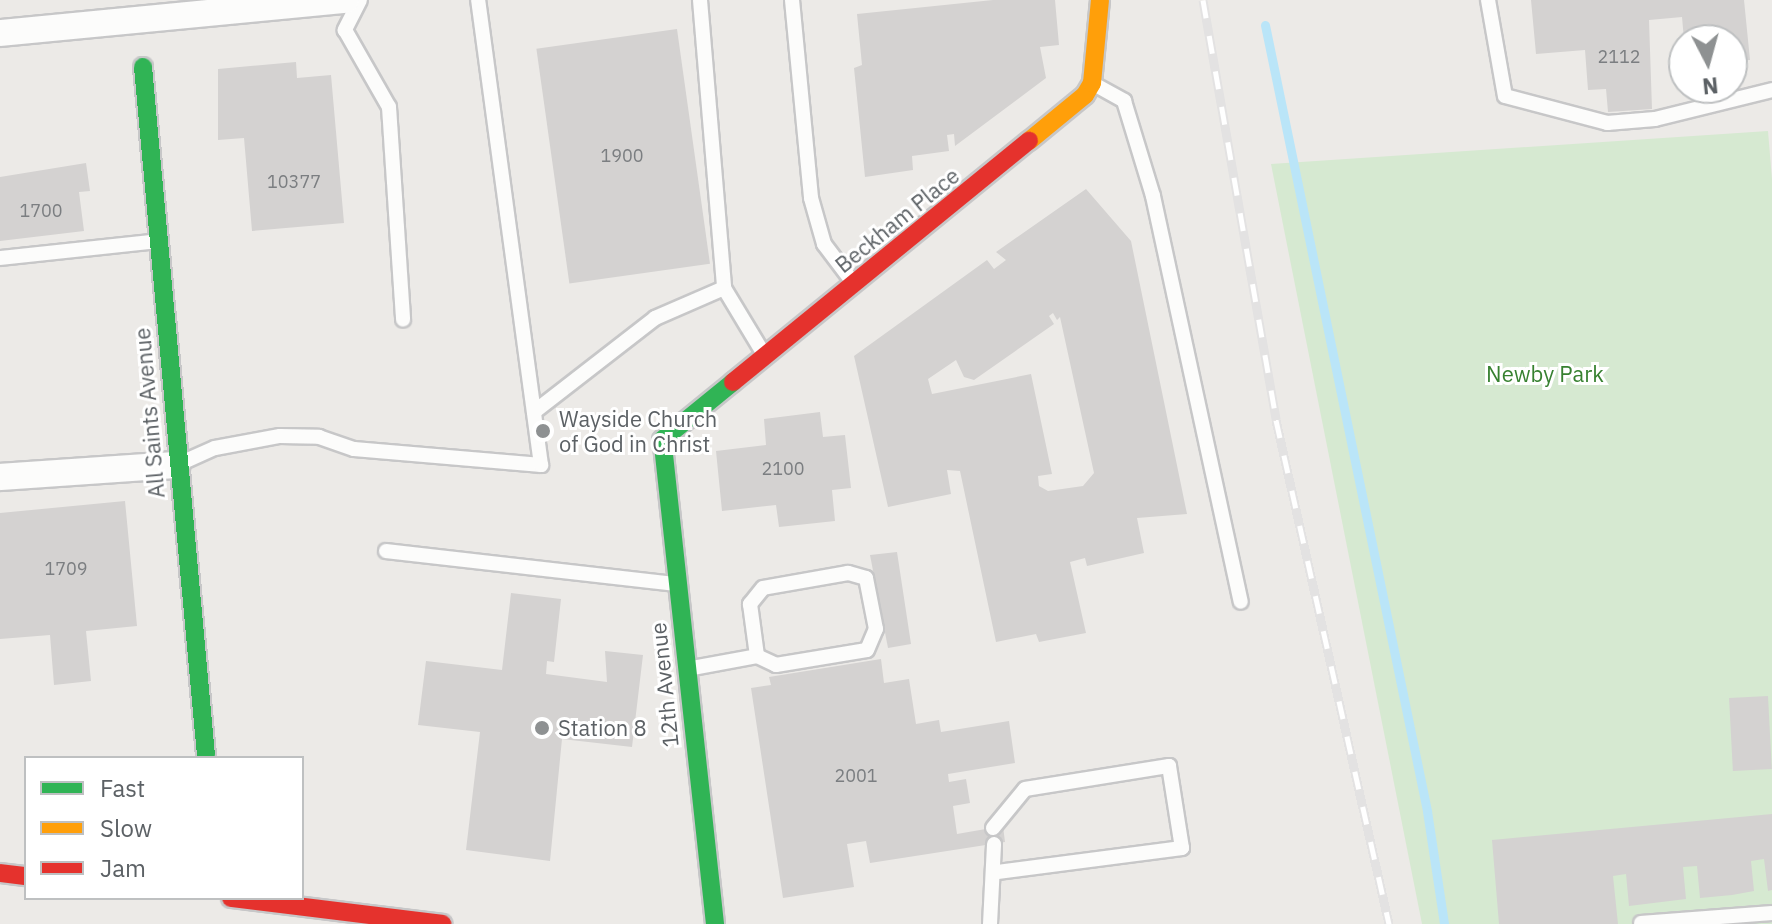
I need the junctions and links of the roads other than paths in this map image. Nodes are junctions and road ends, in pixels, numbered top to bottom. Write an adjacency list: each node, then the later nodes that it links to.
1 (345, 0): 8 (street)
2 (360, 0): 16 (lane)
3 (478, 0): 18 (lane)
4 (700, 0): 15 (lane)
5 (792, 0): 14 (lane)
6 (1100, 0): 10 (street)
7 (1488, 0): 11 (lane)
8 (0, 33)
9 (143, 67): 12 (street, All Saints Avenue)
10 (1092, 83): 14 (street, Beckham Place); 24 (lane)
11 (1772, 90)
12 (158, 241): 13 (lane); 20 (street, All Saints Avenue)
13 (0, 258)
14 (855, 285): 17 (street, Beckham Place)
15 (724, 288): 17 (lane); 18 (lane)
16 (403, 320)
17 (765, 357): 19 (street, Beckham Place)
18 (534, 412): 20 (lane)
19 (662, 440): 23 (street, 12th Avenue)
20 (177, 465): 21 (street); 27 (street, All Saints Avenue)
21 (0, 477)
22 (386, 551): 23 (lane)
23 (677, 584): 26 (street, 12th Avenue)
24 (1241, 602)
25 (757, 656): 25 (lane); 26 (lane)
26 (687, 669): 39 (street, 12th Avenue)
27 (206, 755)
28 (993, 828): 30 (lane)
29 (994, 844): 30 (lane)
30 (996, 872): 40 (lane)
31 (0, 873): 32 (street)
32 (24, 876)
33 (251, 900): 34 (street)
34 (271, 902): 37 (street); 38 (street)
35 (1772, 913): 36 (lane)
36 (1641, 923)
37 (268, 924)
38 (442, 924)
39 (715, 924)
40 (990, 924)

